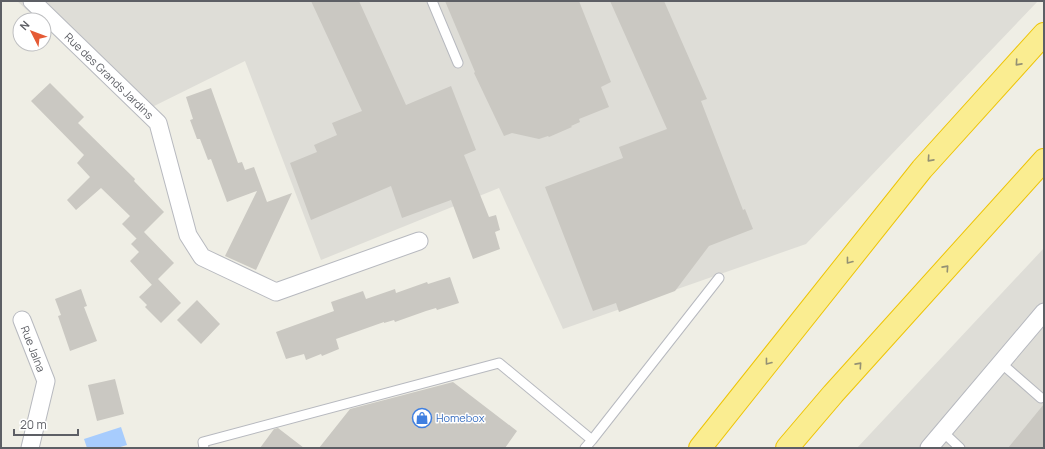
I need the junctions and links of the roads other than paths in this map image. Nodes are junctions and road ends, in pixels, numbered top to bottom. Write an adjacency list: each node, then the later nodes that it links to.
1 (32, 1): 6 (street, Rue des Grands Jardins)
2 (432, 1): 4 (lane)
3 (1044, 34): 18 (highway, one-way to 18)
4 (458, 64)
5 (1044, 160): 11 (highway, one-way to 5)
6 (419, 241)
7 (719, 278): 14 (lane)
8 (1044, 312): 10 (street)
9 (22, 320): 15 (street, Rue Jalna)
10 (1001, 363): 12 (lane); 13 (street)
11 (833, 394): 19 (highway); 20 (highway)
12 (1041, 398)
13 (942, 432): 21 (street); 22 (lane)
14 (592, 440): 16 (lane); 17 (lane)
15 (30, 448)
16 (204, 448)
17 (585, 448)
18 (700, 448)
19 (788, 448)
20 (808, 448)
21 (929, 448)
22 (960, 448)

